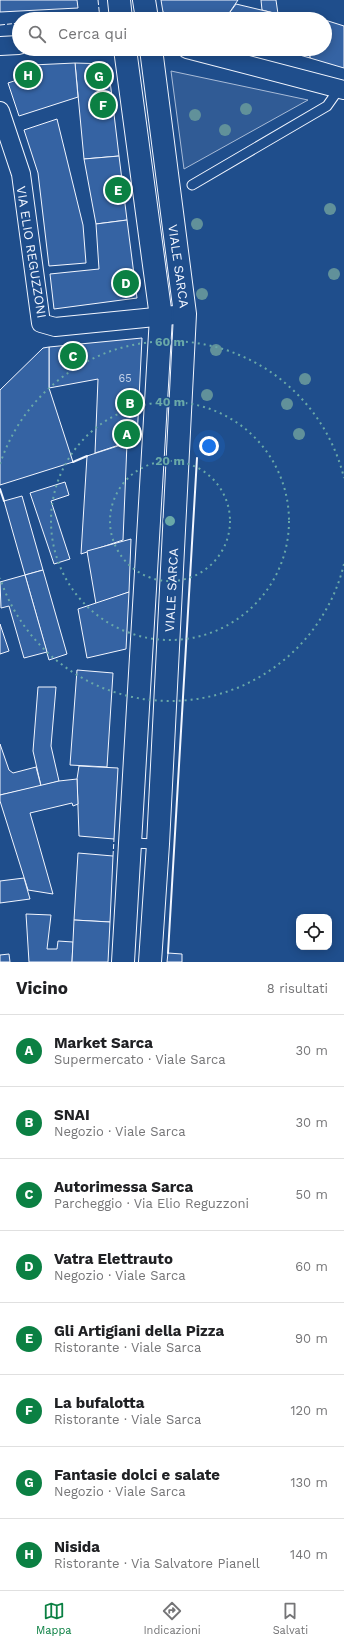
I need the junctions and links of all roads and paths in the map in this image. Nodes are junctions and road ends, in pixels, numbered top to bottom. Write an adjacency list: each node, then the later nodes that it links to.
1 (118, 0): 3 (street)
2 (144, 0): 4 (street)
3 (120, 12)
4 (146, 12)
5 (12, 45): 6 (street)
6 (0, 46)
7 (126, 56): 14 (street, VIALE SARCA)
8 (152, 56): 13 (street, VIALE SARCA)
9 (214, 56): 10 (street)
10 (342, 89): 12 (lane)
11 (0, 112): 14 (street, VIA ELIO REGUZZONI)
12 (192, 185)
13 (185, 314): 14 (street, VIA ELIO REGUZZONI); 16 (street, VIALE SARCA)
14 (161, 317): 15 (street, VIALE SARCA)
15 (130, 843): 16 (lane); 17 (street, VIALE SARCA)
16 (158, 844): 18 (street, VIALE SARCA)
17 (123, 962)
18 (150, 962)

